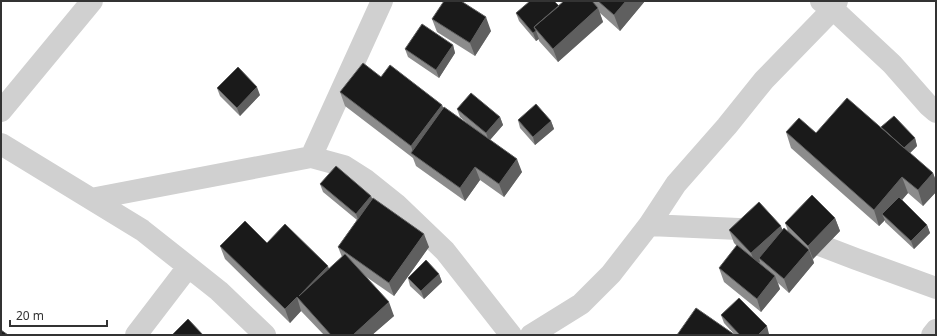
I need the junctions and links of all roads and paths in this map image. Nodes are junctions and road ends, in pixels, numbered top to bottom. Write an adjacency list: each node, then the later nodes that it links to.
1 (92, 1): 4 (street)
2 (382, 1): 7 (street)
3 (830, 4): 5 (street); 9 (street)
4 (1, 111)
5 (936, 112)
6 (1, 144): 8 (street)
7 (311, 157): 8 (street); 15 (street)
8 (91, 199): 10 (street)
9 (649, 225): 11 (street); 16 (street)
10 (188, 267): 13 (street); 14 (street)
11 (936, 288)
12 (936, 330): 17 (street)
13 (136, 335)
14 (265, 335)
15 (511, 335)
16 (532, 335)
17 (932, 335)

